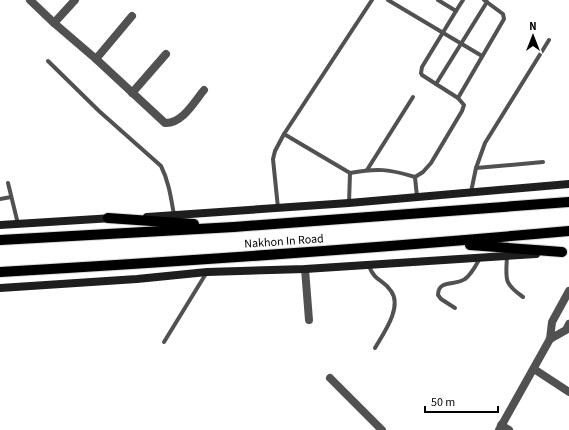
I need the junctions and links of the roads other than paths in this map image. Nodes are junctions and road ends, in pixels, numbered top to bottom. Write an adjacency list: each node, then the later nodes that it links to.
1 (30, 0): 10 (street)
2 (75, 0): 10 (street)
3 (372, 0): 23 (lane)
4 (388, 0): 11 (lane)
5 (438, 0): 8 (lane)
6 (463, 0): 8 (lane)
7 (486, 1): 13 (lane); 15 (lane)
8 (456, 11): 11 (lane)
9 (132, 16): 16 (street)
10 (54, 23): 16 (street)
11 (443, 33): 13 (lane); 18 (lane)
12 (550, 40): 25 (lane)
13 (462, 44): 15 (lane); 18 (lane)
14 (166, 54): 20 (street)
15 (482, 56): 22 (lane)
16 (96, 59): 20 (street)
17 (48, 61): 38 (lane)
18 (436, 84): 22 (lane)
19 (204, 90): 20 (street)
20 (132, 93)
21 (413, 97): 26 (lane)
22 (458, 98): 28 (lane)
23 (284, 134): 27 (lane); 37 (lane)
24 (543, 162): 25 (lane)
25 (476, 168): 31 (lane)
26 (367, 170): 27 (lane); 28 (lane)
27 (350, 173): 36 (lane)
28 (415, 177): 33 (lane)
29 (8, 183): 32 (lane)
30 (569, 184): 31 (main road)
31 (471, 193): 33 (main road)
32 (12, 197): 34 (lane); 40 (lane)
33 (417, 197): 36 (main road)
34 (0, 199)
35 (569, 202): 42 (main road, Nakhon In Road)
36 (349, 203): 37 (main road)
37 (278, 208): 38 (main road)
38 (174, 216): 39 (main road)
39 (108, 218): 40 (main road); 42 (main road)
40 (18, 224): 41 (main road)
41 (0, 225)
42 (234, 227): 44 (main road, Nakhon In Road)
43 (569, 231): 45 (main road, Nakhon In Road)
44 (0, 240)
45 (441, 243): 46 (main road); 51 (main road, Nakhon In Road)
46 (565, 252): 47 (main road)
47 (506, 256): 48 (main road); 55 (lane)
48 (480, 257): 49 (main road); 56 (lane)
49 (369, 266): 50 (main road); 61 (lane)
50 (305, 269): 52 (main road); 57 (street)
51 (0, 272)
52 (207, 272): 53 (main road); 60 (lane)
53 (0, 288)
54 (569, 291): 59 (street)
55 (523, 297)
56 (455, 308)
57 (309, 320)
58 (569, 324): 59 (street)
59 (550, 339): 62 (street)
60 (164, 342)
61 (375, 348)
62 (534, 369): 64 (street); 65 (street)
63 (330, 378): 66 (street)
64 (569, 392)
65 (500, 428): 67 (street)
66 (382, 430)
67 (508, 430)

